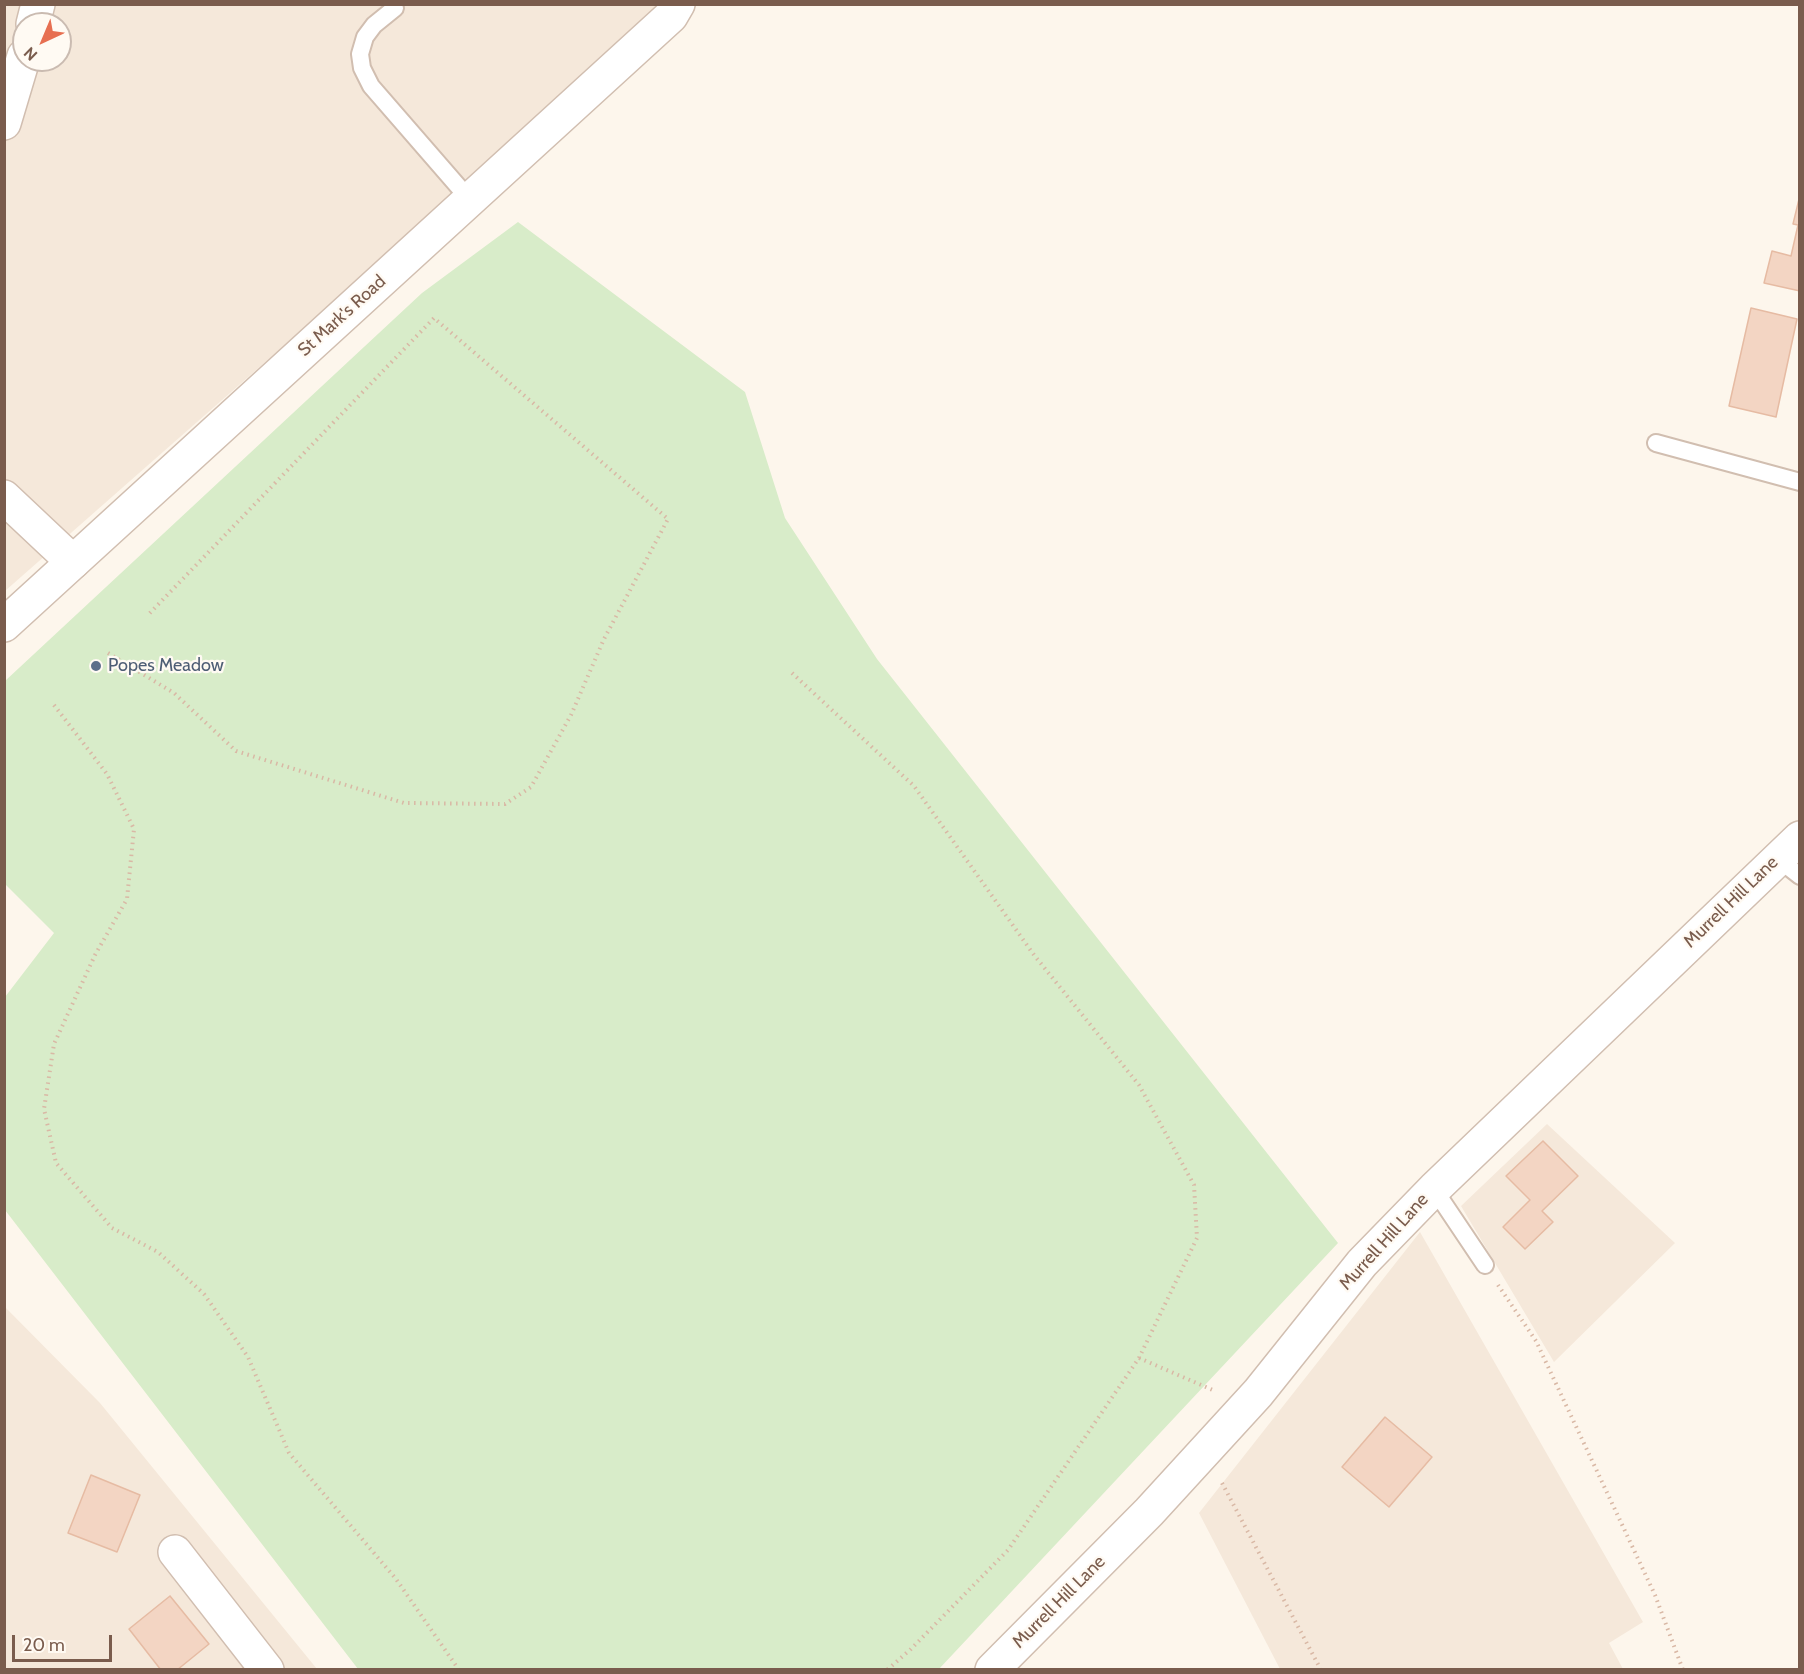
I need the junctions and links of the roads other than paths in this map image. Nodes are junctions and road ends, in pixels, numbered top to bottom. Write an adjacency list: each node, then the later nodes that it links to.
1 (678, 4): 5 (street, St Mark's Road)
2 (395, 8): 5 (lane)
3 (19, 72): 4 (street)
4 (4, 123)
5 (470, 200): 9 (street, St Mark's Road)
6 (1656, 443): 7 (lane)
7 (1800, 482)
8 (4, 497): 9 (street)
9 (73, 562): 10 (street, St Mark's Road)
10 (4, 625)
11 (1792, 857): 12 (street, Murrell Hill Lane)
12 (1434, 1189): 13 (lane); 16 (street, Murrell Hill Lane)
13 (1485, 1265)
14 (175, 1552): 15 (street)
15 (267, 1670)
16 (992, 1670)

